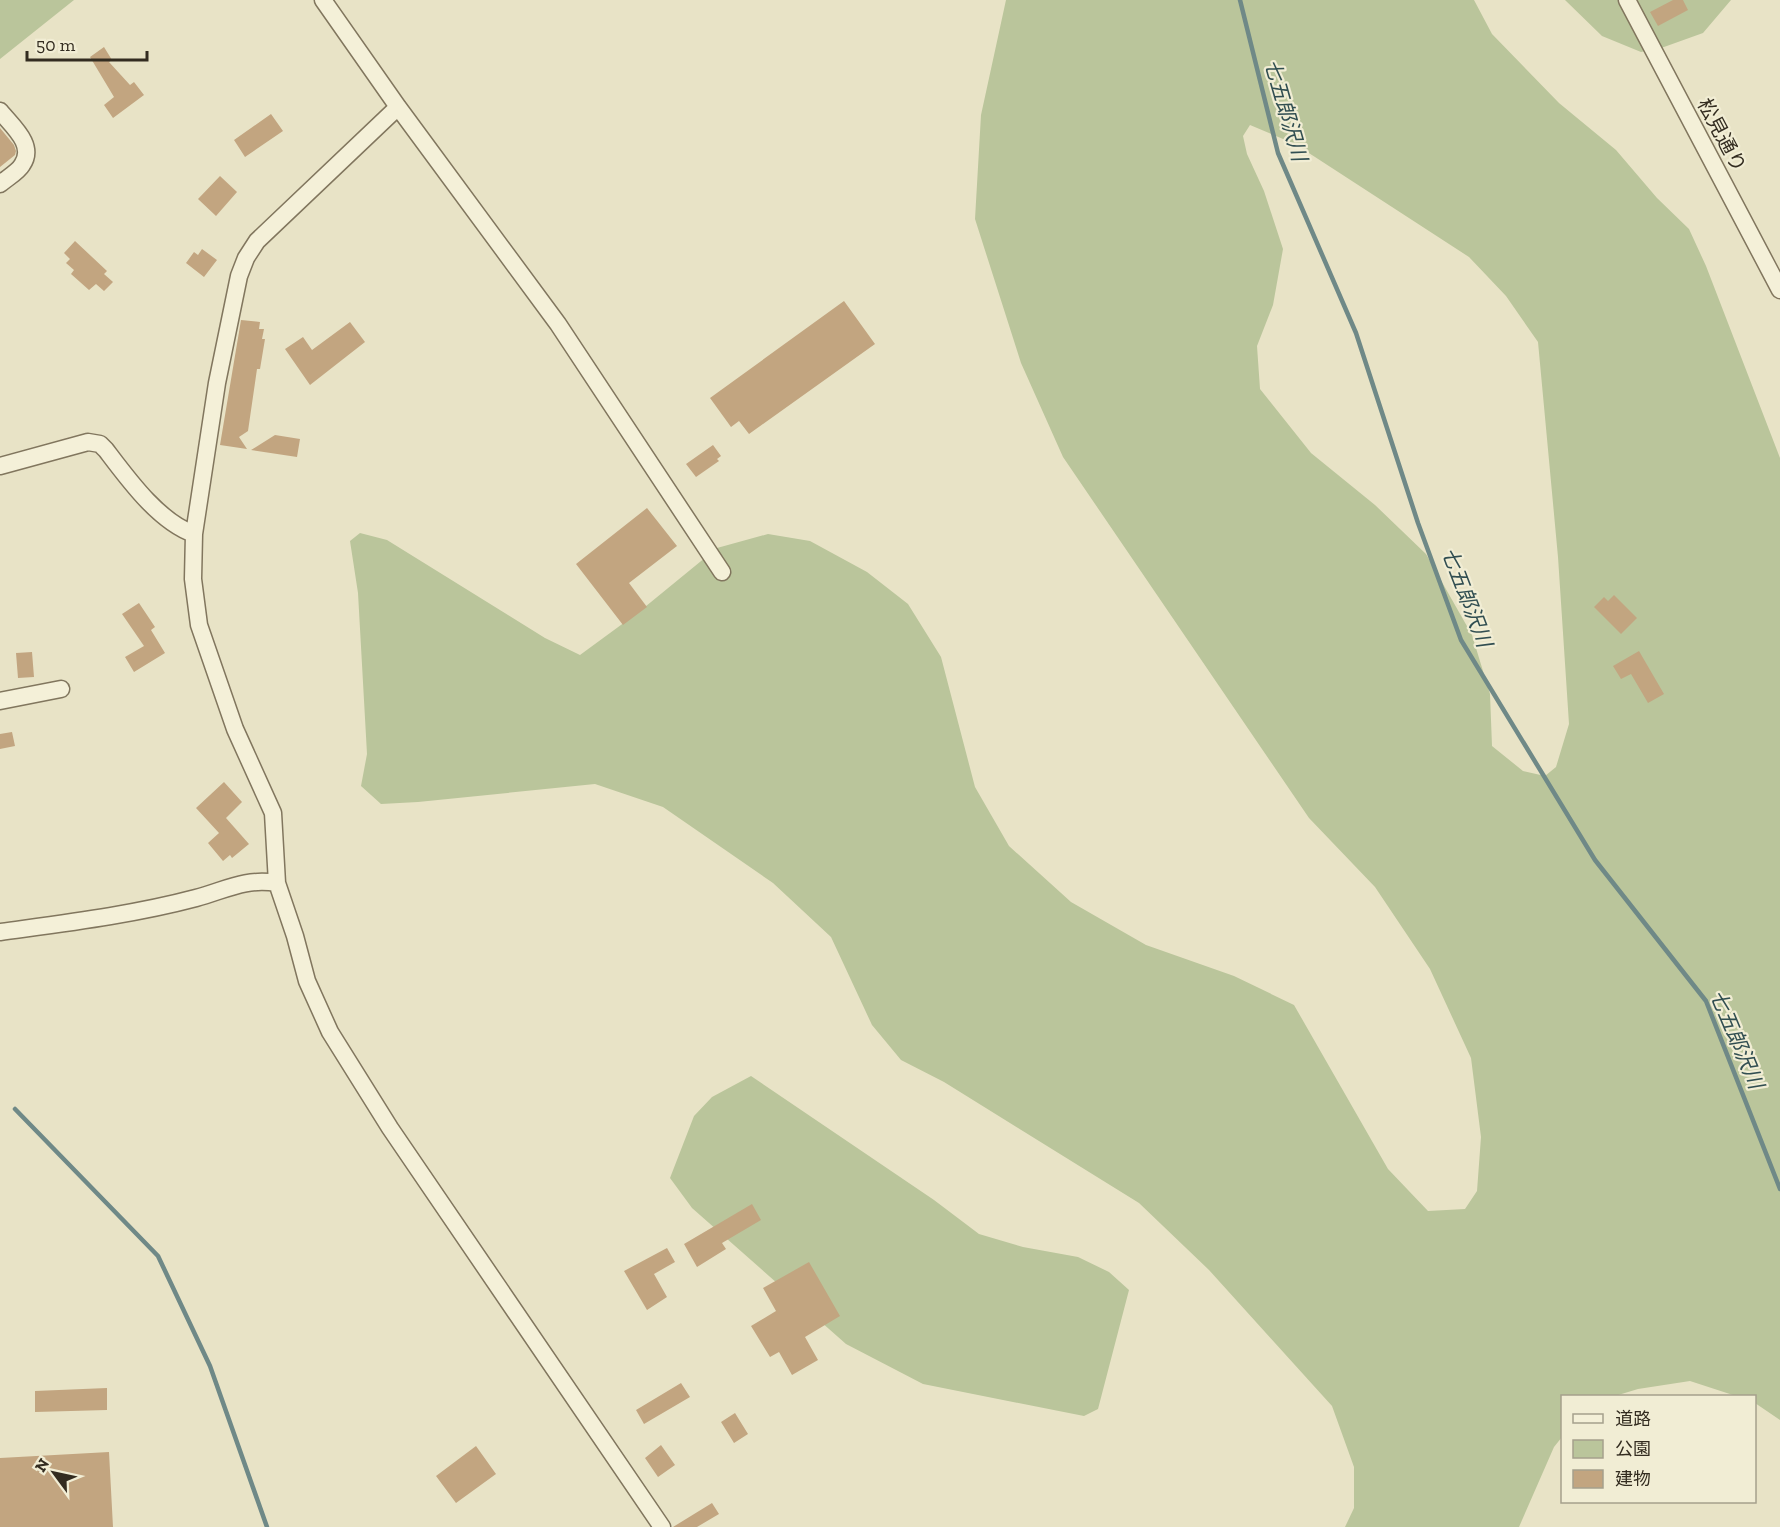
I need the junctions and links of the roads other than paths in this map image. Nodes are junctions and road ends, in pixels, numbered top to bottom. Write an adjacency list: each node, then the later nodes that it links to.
1 (323, 0): 3 (street)
2 (1627, 0): 6 (street, 松見通り)
3 (398, 107): 8 (street); 9 (street)
4 (0, 111): 5 (street)
5 (0, 184)
6 (1780, 290)
7 (0, 466): 8 (street)
8 (194, 534): 12 (street)
9 (722, 572)
10 (61, 689): 11 (street)
11 (0, 701)
12 (277, 883): 13 (street); 14 (street)
13 (0, 932)
14 (662, 1527)

